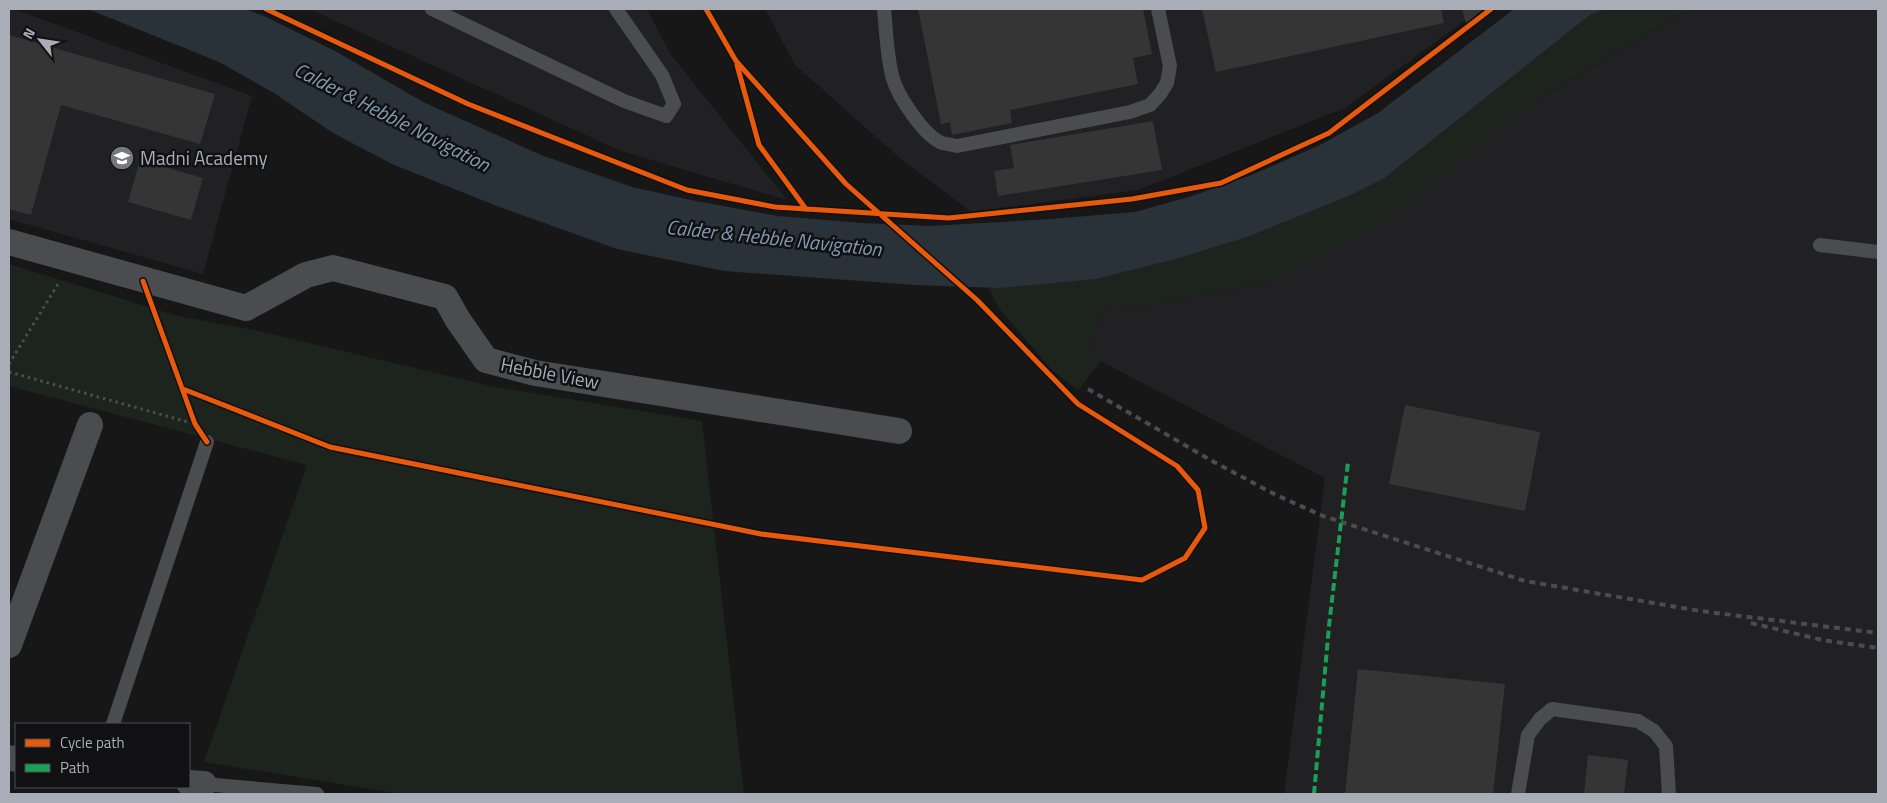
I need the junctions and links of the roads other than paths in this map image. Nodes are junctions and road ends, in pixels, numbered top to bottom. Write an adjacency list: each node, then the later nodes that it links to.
1 (432, 9): 2 (lane)
2 (616, 9)
3 (884, 9): 4 (lane)
4 (1158, 9)
5 (9, 242): 9 (street, Hebble View)
6 (1820, 245): 7 (lane)
7 (1878, 252)
8 (90, 425): 11 (street)
9 (899, 431)
10 (207, 442): 12 (lane)
11 (9, 645)
12 (113, 723)
13 (196, 784): 14 (lane)
14 (317, 794)
15 (1518, 794): 16 (lane)
16 (1669, 794)

